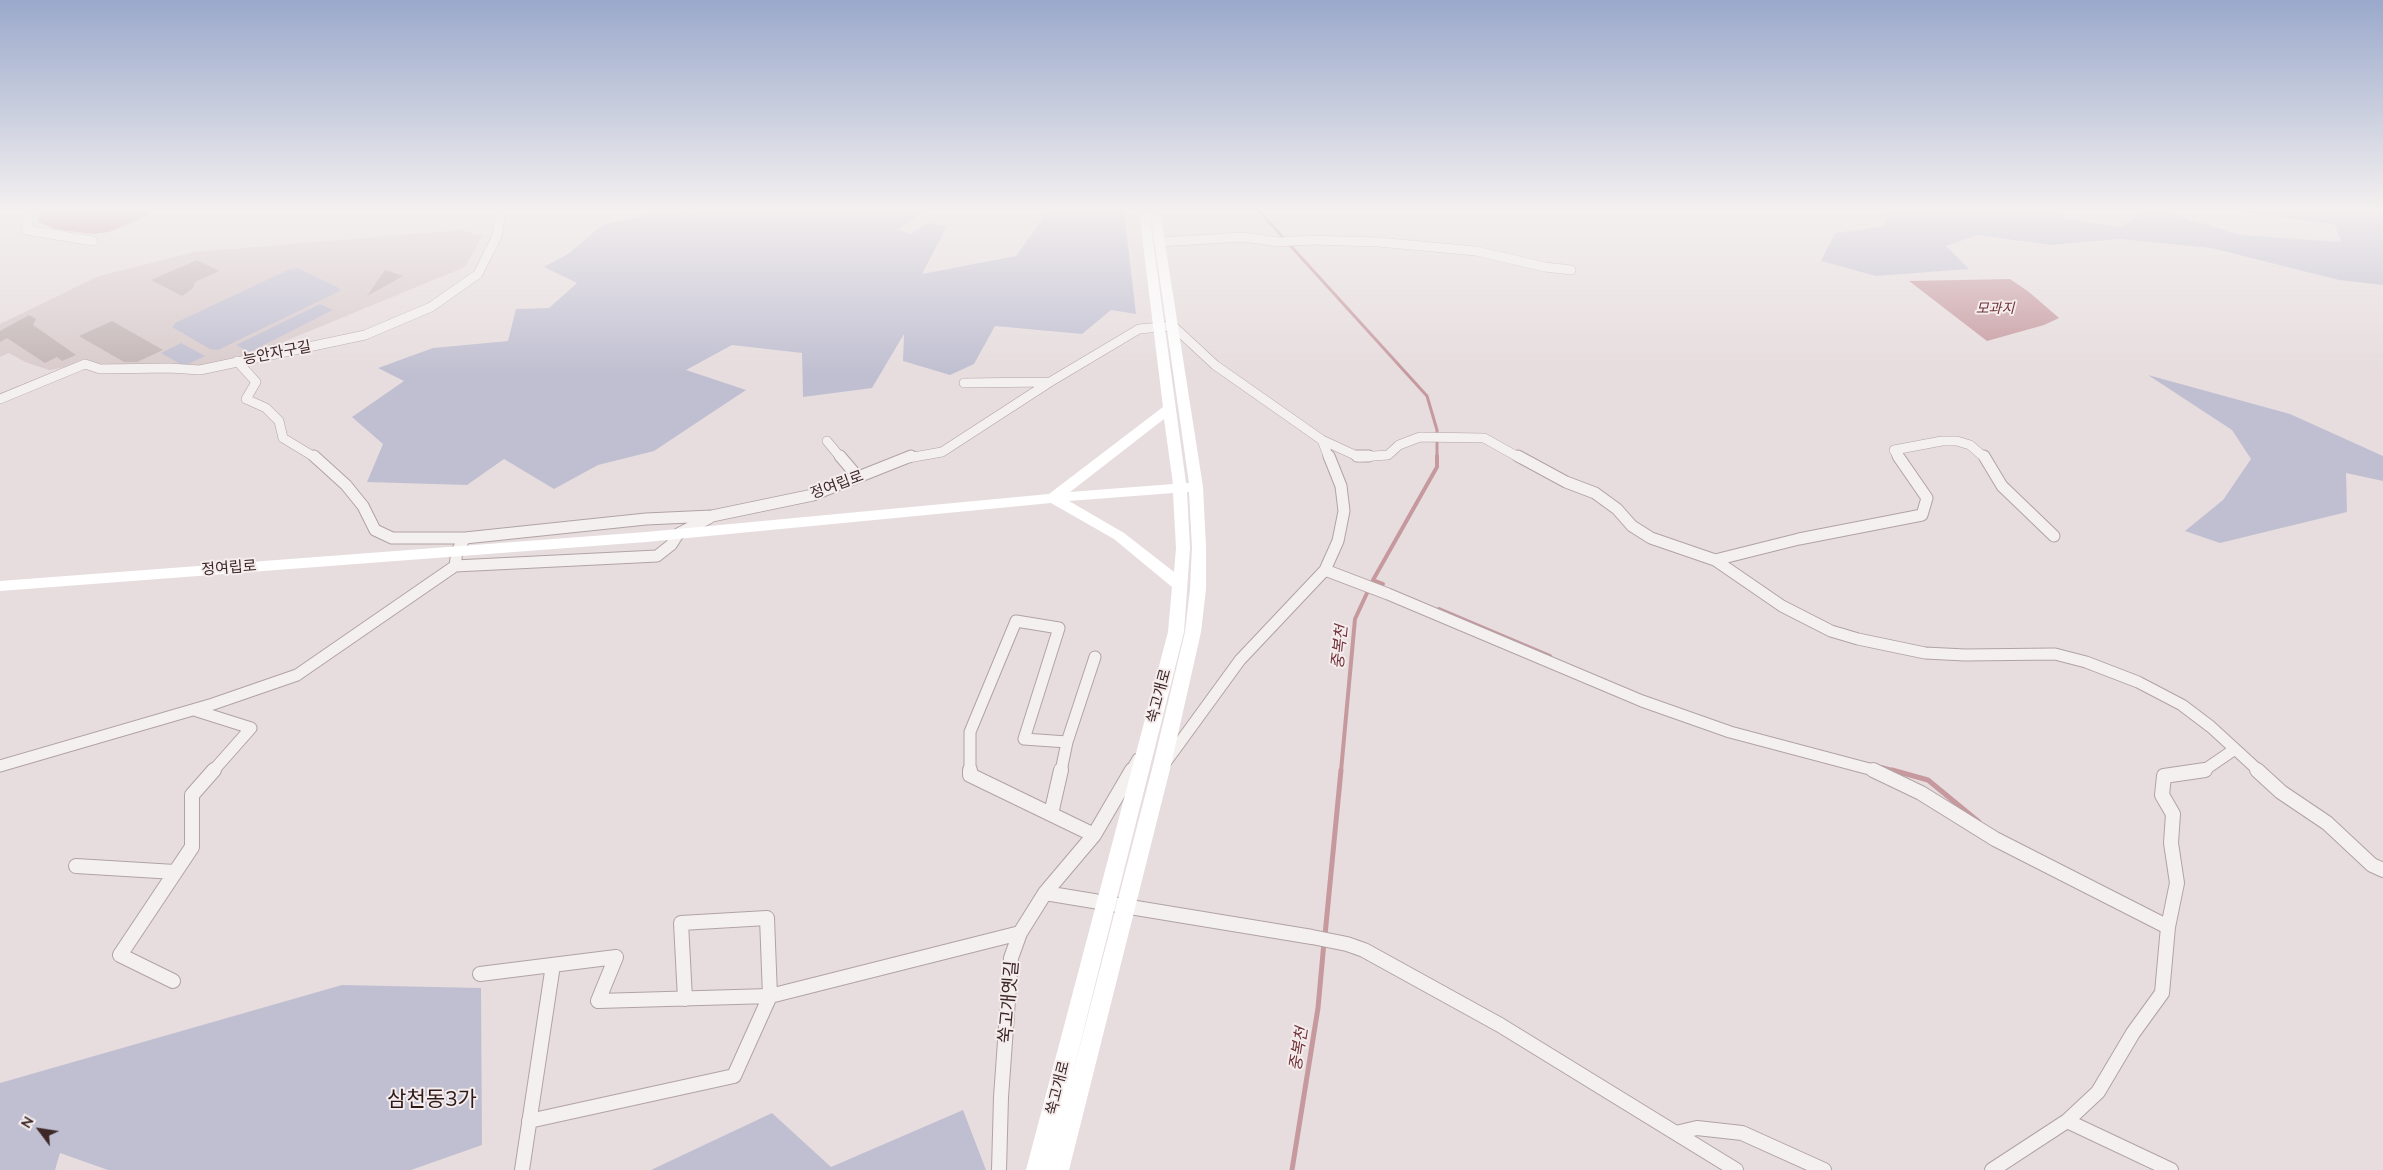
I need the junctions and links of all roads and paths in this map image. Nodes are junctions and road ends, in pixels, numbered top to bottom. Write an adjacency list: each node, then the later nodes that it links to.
1 (482, 266): 7 (street, 능안자구길)
2 (1154, 266): 6 (street, 쑥고개로)
3 (1162, 266): 6 (street, 쑥고개로)
4 (1539, 266): 5 (street)
5 (1571, 270)
6 (1166, 326): 9 (street, 정여립로); 11 (street, 쑥고개로); 12 (street); 15 (street, 쑥고개로)
7 (237, 361): 10 (street, 능안자구길); 20 (street, 정여립로)
8 (964, 382): 9 (street)
9 (1050, 382): 14 (street, 정여립로)
10 (0, 399)
11 (1169, 409): 15 (street, 쑥고개로); 16 (street)
12 (1322, 440): 22 (street); 24 (street)
13 (826, 441): 14 (street)
14 (858, 477): 17 (street, 정여립로)
15 (1188, 488): 16 (street, 정여립로); 26 (street, 쑥고개로); 33 (street, 쑥고개로)
16 (1053, 498): 18 (street, 정여립로); 26 (street)
17 (712, 516): 18 (street); 20 (street, 정여립로)
18 (678, 534): 21 (street, 정여립로); 23 (street)
19 (2054, 536): 22 (street)
20 (465, 538): 21 (street)
21 (457, 551): 23 (street); 25 (street, 정여립로)
22 (1714, 560): 31 (street)
23 (455, 566): 28 (street)
24 (1325, 570): 33 (street); 42 (street)
25 (0, 586)
26 (1181, 586): 30 (street, 쑥고개로)
27 (1095, 657): 29 (street)
28 (194, 710): 32 (street); 38 (street)
29 (1068, 742): 34 (street); 34 (street)
30 (1146, 747): 35 (street, 쑥고개옛길); 40 (street, 쑥고개로)
31 (2236, 749): 37 (street); 42 (street)
32 (0, 766)
33 (1161, 769): 41 (street, 쑥고개로)
34 (1051, 814): 35 (street)
35 (1094, 835): 39 (street, 쑥고개옛길)
36 (76, 866): 38 (street)
37 (2383, 870)
38 (175, 872): 46 (street)
39 (1044, 893): 40 (street); 43 (street, 쑥고개옛길)
40 (1105, 902): 41 (street); 54 (street, 쑥고개로)
41 (1126, 906): 51 (street); 55 (street, 쑥고개로)
42 (2168, 927): 50 (street)
43 (1020, 933): 47 (street); 53 (street, 쑥고개옛길)
44 (553, 965): 45 (street); 48 (street); 49 (street)
45 (480, 974)
46 (173, 981)
47 (770, 996): 48 (street); 48 (street); 49 (street)
48 (685, 999)
49 (530, 1121): 52 (street)
50 (2067, 1121): 58 (street); 59 (street)
51 (1676, 1133): 56 (street); 57 (street)
52 (522, 1170)
53 (999, 1170)
54 (1037, 1170)
55 (1058, 1170)
56 (1736, 1170)
57 (1824, 1170)
58 (1992, 1170)
59 (2171, 1170)

